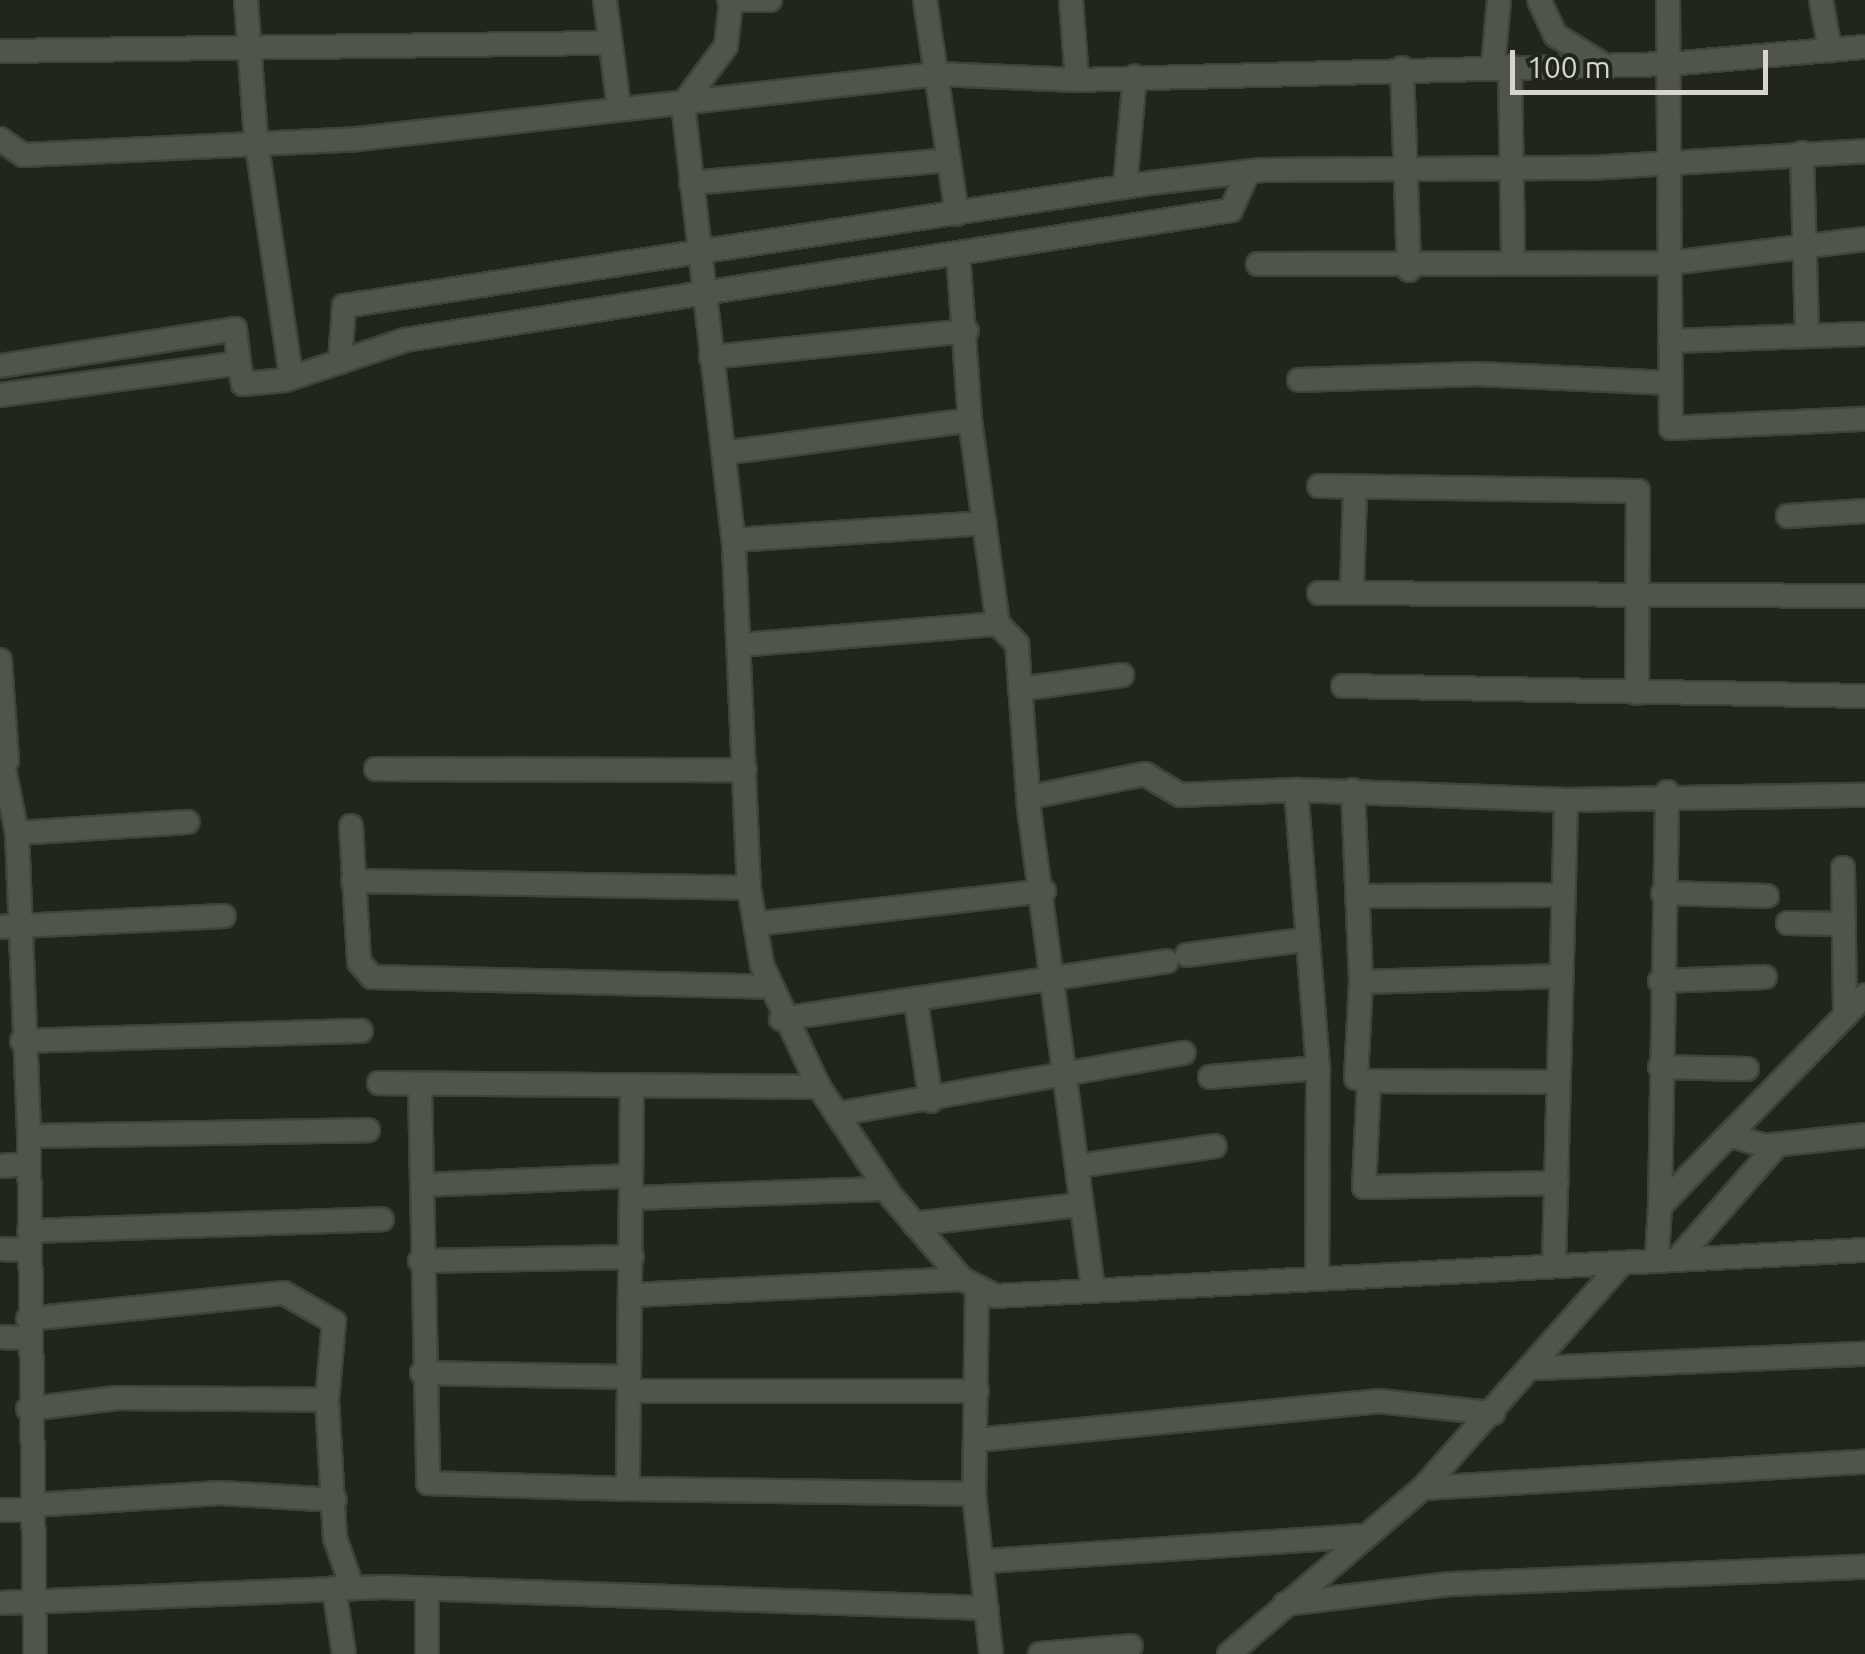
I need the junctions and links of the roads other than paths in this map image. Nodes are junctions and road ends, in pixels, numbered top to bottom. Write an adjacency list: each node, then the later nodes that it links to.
1 (246, 0): 13 (street)
2 (606, 0): 11 (street)
3 (770, 0): 10 (street)
4 (924, 0): 20 (street)
5 (1072, 0): 22 (street)
6 (1499, 0): 18 (street)
7 (1539, 0): 17 (street)
8 (1668, 0): 16 (street)
9 (1821, 0): 14 (street)
10 (730, 1): 23 (street)
11 (607, 44): 13 (street); 24 (street)
12 (1865, 47): 14 (street)
13 (246, 48): 15 (street); 26 (street)
14 (1830, 50): 16 (street)
15 (0, 51)
16 (1670, 64): 17 (street); 30 (street)
17 (1605, 65): 18 (street)
18 (1502, 66): 19 (street); 32 (street)
19 (1402, 68): 21 (street); 31 (street)
20 (936, 74): 22 (street); 23 (street); 29 (street)
21 (1135, 76): 22 (street); 35 (street)
22 (1077, 80)
23 (683, 104): 24 (street); 34 (street)
24 (619, 108): 26 (street)
25 (0, 139): 26 (street)
26 (256, 140): 54 (street)
27 (1865, 151): 28 (street)
28 (1802, 153): 30 (street); 39 (street)
29 (948, 160): 34 (street); 36 (street)
30 (1670, 161): 32 (street); 42 (street)
31 (1402, 166): 32 (street); 33 (street); 44 (street)
32 (1510, 169): 41 (street)
33 (1248, 172): 35 (street); 40 (street)
34 (691, 183): 38 (street)
35 (1125, 187): 36 (street)
36 (957, 214): 38 (street)
37 (1865, 238): 39 (street)
38 (696, 252): 45 (street); 51 (street)
39 (1804, 252): 42 (street); 47 (street)
40 (958, 253): 45 (street); 46 (street)
41 (1513, 263): 42 (street); 44 (street)
42 (1670, 263): 49 (street)
43 (1258, 264): 44 (street)
44 (1409, 270)
45 (701, 293): 50 (street); 51 (street)
46 (967, 331): 50 (street); 59 (street)
47 (1808, 334): 48 (street); 49 (street)
48 (1865, 334)
49 (1670, 341): 56 (street)
50 (711, 357): 60 (street)
51 (340, 362): 54 (street)
52 (239, 363): 53 (street); 54 (street); 57 (street)
53 (0, 366)
54 (291, 377)
55 (1299, 380): 56 (street)
56 (1670, 383): 58 (street)
57 (0, 395)
58 (1865, 418)
59 (970, 420): 60 (street); 65 (street)
60 (724, 453): 66 (street)
61 (1318, 486): 62 (street)
62 (1355, 489): 67 (street); 69 (street)
63 (1865, 511): 64 (street)
64 (1788, 516)
65 (984, 523): 66 (street); 71 (street)
66 (734, 540): 72 (street)
67 (1352, 590): 68 (street); 69 (street)
68 (1319, 593)
69 (1638, 594): 70 (street); 77 (street)
70 (1865, 596)
71 (998, 624): 72 (street); 76 (street)
72 (740, 645): 81 (street)
73 (0, 660): 79 (street)
74 (1122, 675): 76 (street)
75 (1343, 686): 77 (street)
76 (1020, 689): 86 (street)
77 (1637, 694): 78 (street)
78 (1865, 696)
79 (4, 755): 88 (street)
80 (376, 768): 81 (street)
81 (745, 770): 94 (street)
82 (1296, 790): 83 (street); 86 (street); 105 (street)
83 (1353, 790): 87 (street); 98 (street)
84 (1666, 792): 85 (street); 87 (street); 96 (street)
85 (1865, 795)
86 (1030, 797): 95 (street)
87 (1566, 800): 97 (street)
88 (6, 807): 91 (street)
89 (188, 822): 91 (street)
90 (351, 826): 93 (street)
91 (17, 833): 104 (street)
92 (1843, 868): 103 (street)
93 (353, 881): 94 (street); 111 (street)
94 (749, 888): 102 (street)
95 (1044, 891): 102 (street); 110 (street)
96 (1663, 893): 99 (street); 108 (street)
97 (1563, 894): 98 (street); 106 (street)
98 (1360, 896): 109 (street)
99 (1768, 896)
100 (224, 916): 104 (street)
101 (1788, 923): 103 (street)
102 (755, 924): 111 (street)
103 (1844, 924): 114 (street)
104 (10, 926): 118 (street)
105 (1303, 940): 110 (street); 120 (street)
106 (1562, 976): 109 (street); 125 (street)
107 (1765, 978): 108 (street)
108 (1660, 980): 119 (street)
109 (1361, 982): 124 (street)
110 (1051, 984): 113 (street); 122 (street)
111 (770, 987): 115 (street)
112 (1865, 996): 114 (street)
113 (916, 1002): 115 (street); 130 (street)
114 (1845, 1016): 134 (street)
115 (781, 1019): 128 (street)
116 (361, 1031): 118 (street)
117 (1184, 1053): 122 (street)
118 (14, 1054): 135 (street)
119 (1660, 1067): 121 (street); 146 (street)
120 (1318, 1068): 123 (street); 158 (street)
121 (1747, 1068)
122 (1062, 1075): 130 (street); 140 (street)
123 (1210, 1077)
124 (1369, 1082): 125 (street); 141 (street)
125 (1556, 1082): 141 (street)
126 (379, 1083): 127 (street)
127 (420, 1087): 129 (street); 142 (street)
128 (819, 1087): 129 (street); 131 (street)
129 (632, 1090): 143 (street)
130 (930, 1101): 131 (street)
131 (837, 1114): 144 (street)
132 (368, 1130): 135 (street)
133 (1865, 1134): 136 (street)
134 (1729, 1135): 136 (street); 146 (street)
135 (29, 1136): 138 (street)
136 (1777, 1145): 153 (street)
137 (1215, 1146): 140 (street)
138 (29, 1164): 139 (street); 149 (street)
139 (0, 1166)
140 (1077, 1166): 145 (street)
141 (1557, 1183): 156 (street)
142 (422, 1184): 143 (street); 155 (street)
143 (633, 1187): 144 (street); 154 (street)
144 (886, 1188): 148 (street)
145 (1077, 1205): 148 (street); 160 (street)
146 (1660, 1206): 152 (street)
147 (382, 1219): 149 (street)
148 (914, 1224): 159 (street)
149 (28, 1240): 150 (street); 162 (street)
150 (0, 1250)
151 (1865, 1250): 153 (street)
152 (1657, 1256): 153 (street); 157 (street)
153 (1682, 1256)
154 (632, 1257): 155 (street); 161 (street)
155 (420, 1262): 166 (street)
156 (1554, 1263): 157 (street); 158 (street)
157 (1622, 1263): 165 (street)
158 (1318, 1279): 160 (street)
159 (969, 1283): 160 (street); 161 (street); 168 (street)
160 (1093, 1288)
161 (633, 1295): 167 (street)
162 (28, 1328): 163 (street); 169 (street); 170 (street)
163 (0, 1337)
164 (1865, 1354): 165 (street)
165 (1538, 1368): 171 (street)
166 (422, 1373): 167 (street); 175 (street)
167 (630, 1384): 168 (street); 175 (street)
168 (976, 1391): 172 (street)
169 (327, 1400): 170 (street); 177 (street)
170 (28, 1409): 178 (street)
171 (1493, 1413): 172 (street); 174 (street)
172 (976, 1440): 176 (street)
173 (1865, 1462): 174 (street)
174 (1423, 1488): 180 (street)
175 (628, 1489): 176 (street)
176 (974, 1494): 181 (street)
177 (335, 1500): 178 (street); 183 (street)
178 (30, 1507): 179 (street); 185 (street)
179 (0, 1510)
180 (1362, 1536): 181 (street); 187 (street)
181 (986, 1561): 188 (street)
182 (1865, 1567): 187 (street)
183 (343, 1588): 184 (street); 185 (street); 191 (street)
184 (427, 1591): 188 (street); 192 (street)
185 (32, 1602): 186 (street); 190 (street)
186 (0, 1603)
187 (1285, 1604): 195 (street)
188 (987, 1608): 193 (street)
189 (1132, 1646): 194 (street)
190 (34, 1654)
191 (344, 1654)
192 (427, 1654)
193 (991, 1654)
194 (1040, 1654)
195 (1229, 1654)

